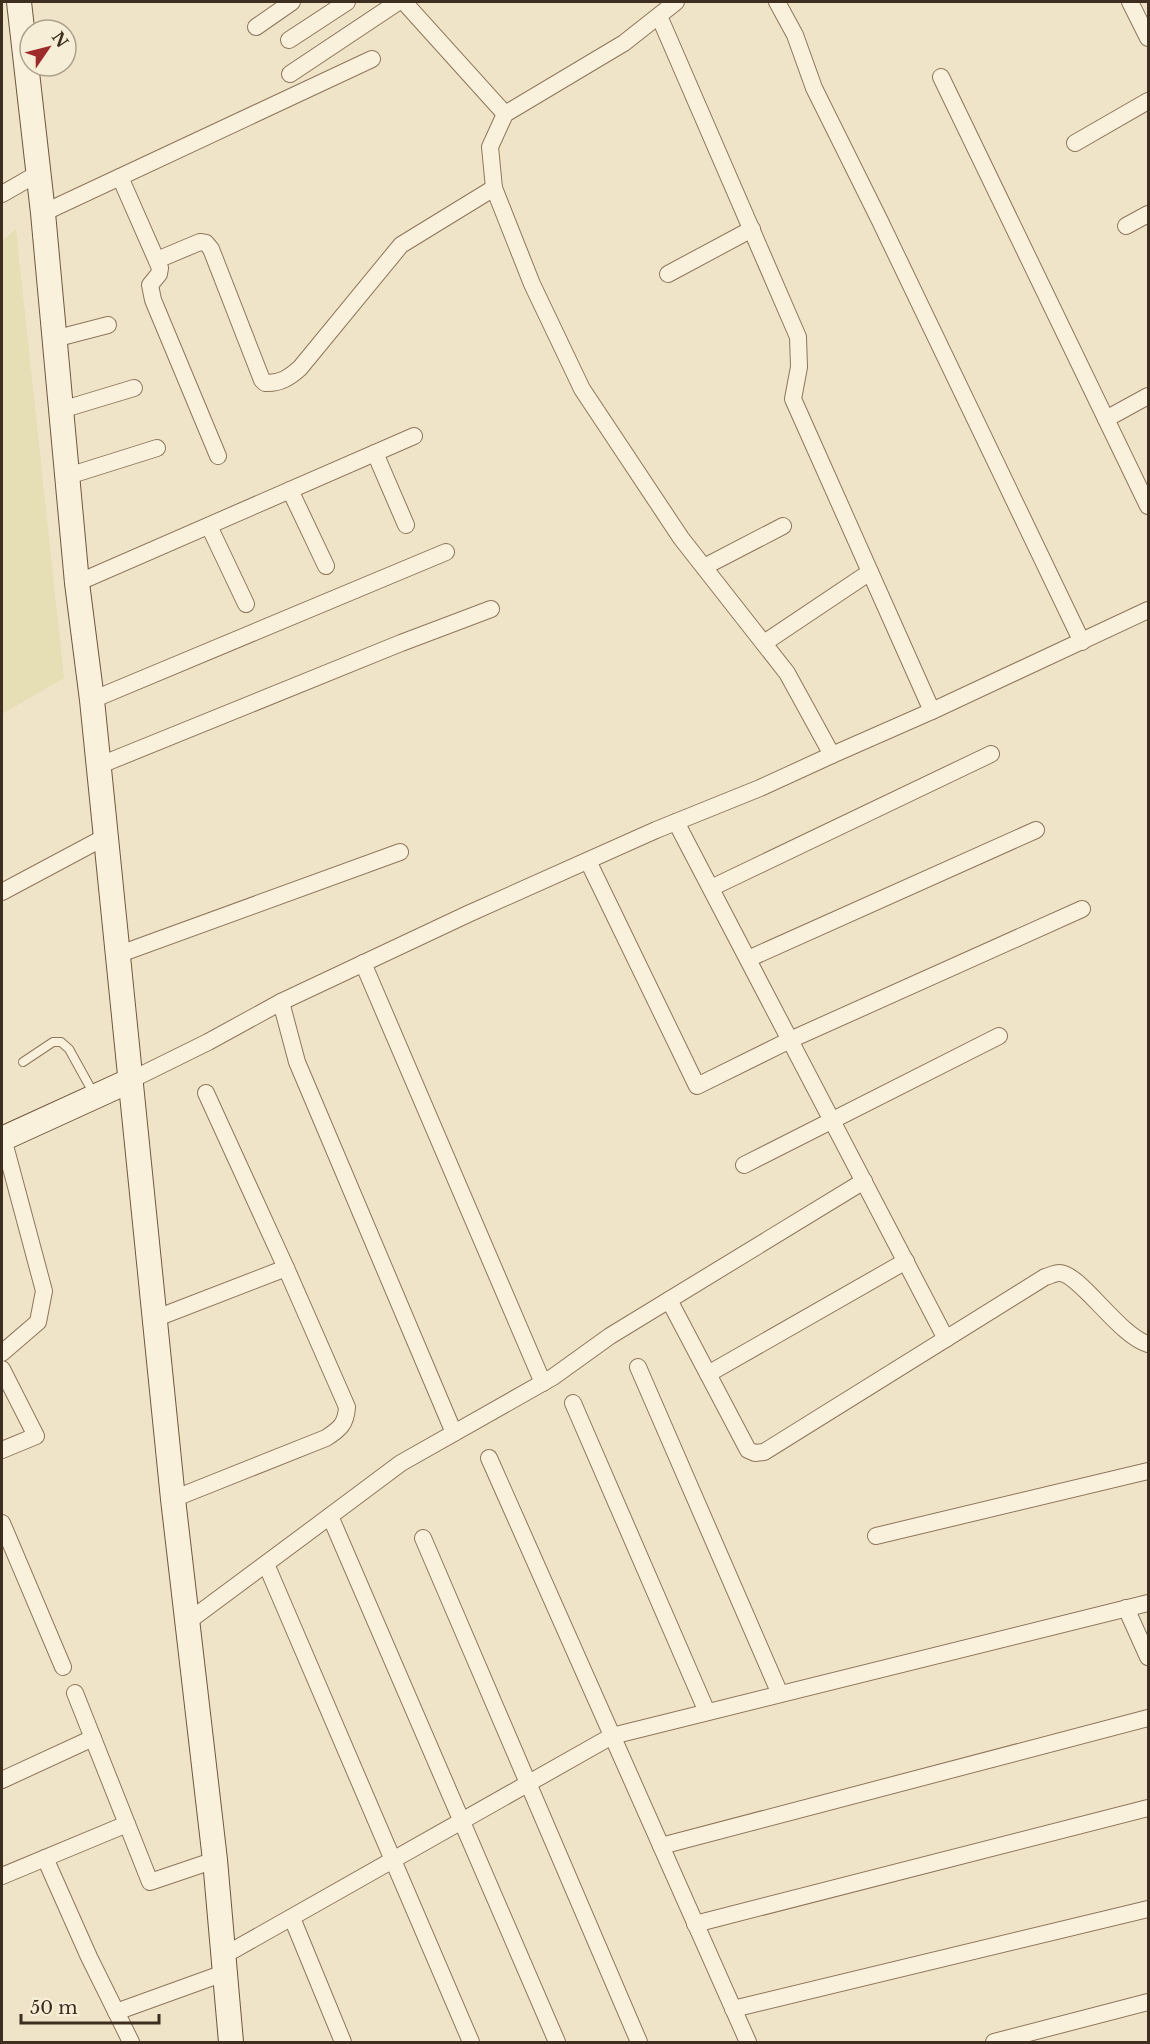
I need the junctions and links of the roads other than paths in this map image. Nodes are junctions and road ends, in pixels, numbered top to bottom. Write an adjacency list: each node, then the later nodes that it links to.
1 (19, 2): 19 (street)
2 (292, 2): 10 (street)
3 (347, 2): 12 (street)
4 (398, 2): 14 (street)
5 (405, 2): 17 (street)
6 (676, 2): 9 (street)
7 (777, 2): 53 (street)
8 (1130, 2): 11 (street)
9 (659, 16): 17 (street); 26 (street)
10 (256, 27)
11 (1149, 38)
12 (289, 40)
13 (372, 59): 20 (street)
14 (290, 74)
15 (941, 76): 34 (street)
16 (1149, 101): 18 (street)
17 (506, 114): 21 (street)
18 (1075, 142)
19 (37, 174): 22 (street); 23 (street)
20 (120, 177): 23 (street); 27 (street)
21 (494, 188): 27 (street); 47 (street)
22 (2, 194)
23 (43, 213): 30 (street)
24 (1149, 214): 25 (street)
25 (1126, 226)
26 (752, 229): 28 (street); 48 (street)
27 (157, 260): 38 (street)
28 (668, 274)
29 (108, 325): 30 (street)
30 (54, 339): 33 (street)
31 (134, 388): 33 (street)
32 (1149, 396): 34 (street)
33 (61, 410): 39 (street)
34 (1106, 419): 41 (street)
35 (414, 436): 37 (street)
36 (157, 448): 39 (street)
37 (375, 453): 40 (street); 42 (street)
38 (218, 456)
39 (68, 476): 49 (street)
40 (290, 490): 43 (street); 46 (street)
41 (1149, 506)
42 (406, 525)
43 (209, 526): 49 (street); 50 (street)
44 (783, 526): 47 (street)
45 (446, 552): 55 (street)
46 (326, 566)
47 (704, 567): 54 (street)
48 (870, 573): 54 (street); 56 (street)
49 (77, 583): 55 (street)
50 (246, 604)
51 (491, 609): 59 (street)
52 (1149, 610): 53 (street)
53 (1082, 642): 56 (street)
54 (764, 643): 58 (street)
55 (92, 700): 59 (street)
56 (932, 711): 58 (street)
57 (991, 754): 65 (street)
58 (832, 755): 60 (street)
59 (98, 766): 62 (street)
60 (676, 822): 64 (street); 65 (street)
61 (1036, 830): 69 (street)
62 (105, 837): 66 (street); 68 (street)
63 (400, 852): 68 (street)
64 (588, 861): 70 (street); 73 (street)
65 (711, 888): 69 (street)
66 (2, 892)
67 (1082, 909): 73 (street)
68 (117, 955): 75 (street)
69 (748, 959): 73 (street)
70 (363, 963): 71 (street); 92 (street)
71 (281, 1002): 75 (street); 94 (street)
72 (999, 1036): 78 (street)
73 (790, 1040): 78 (street)
74 (23, 1062): 77 (lane)
75 (129, 1080): 77 (street); 85 (street)
76 (206, 1093): 83 (street)
77 (95, 1096): 79 (street)
78 (832, 1120): 80 (street); 81 (street)
79 (2, 1138): 88 (street)
80 (744, 1165)
81 (864, 1181): 82 (street); 84 (street)
82 (906, 1262): 86 (street); 91 (street)
83 (286, 1268): 85 (street); 98 (street)
84 (669, 1300): 91 (street); 92 (street)
85 (154, 1319): 98 (street)
86 (946, 1339): 87 (street); 91 (street)
87 (1149, 1344)
88 (2, 1353)
89 (639, 1367): 110 (street)
90 (2, 1369): 95 (street)
91 (708, 1374)
92 (543, 1383): 94 (street)
93 (573, 1403): 111 (street)
94 (454, 1433): 99 (street)
95 (2, 1450)
96 (489, 1458): 113 (street)
97 (1149, 1471): 101 (street)
98 (173, 1499): 106 (street)
99 (330, 1516): 103 (street); 118 (street)
100 (2, 1523): 108 (street)
101 (876, 1536)
102 (423, 1538): 116 (street)
103 (266, 1564): 106 (street); 123 (street)
104 (1149, 1603): 105 (street)
105 (1126, 1608): 107 (street); 110 (street)
106 (186, 1623): 122 (street)
107 (1149, 1657)
108 (63, 1667)
109 (75, 1693): 114 (street)
110 (780, 1694): 111 (street)
111 (707, 1712): 113 (street)
112 (1149, 1718): 120 (street)
113 (612, 1736): 116 (street); 120 (street)
114 (93, 1738): 115 (street); 119 (street)
115 (2, 1780)
116 (529, 1785): 118 (street); 137 (street)
117 (1149, 1808): 127 (street)
118 (462, 1822): 123 (street); 136 (street)
119 (127, 1824): 121 (street); 122 (street)
120 (661, 1846): 127 (street)
121 (45, 1858): 124 (street); 131 (street)
122 (215, 1860): 128 (street)
123 (393, 1860): 126 (street); 135 (street)
124 (2, 1876)
125 (1149, 1909): 130 (street)
126 (292, 1918): 128 (street); 134 (street)
127 (695, 1924): 130 (street)
128 (224, 1965): 131 (street); 133 (street)
129 (1149, 2002): 139 (street)
130 (733, 2009): 138 (street)
131 (116, 2012): 132 (street)
132 (131, 2043)
133 (231, 2043)
134 (343, 2043)
135 (471, 2043)
136 (557, 2043)
137 (639, 2043)
138 (748, 2043)
139 (993, 2043)

